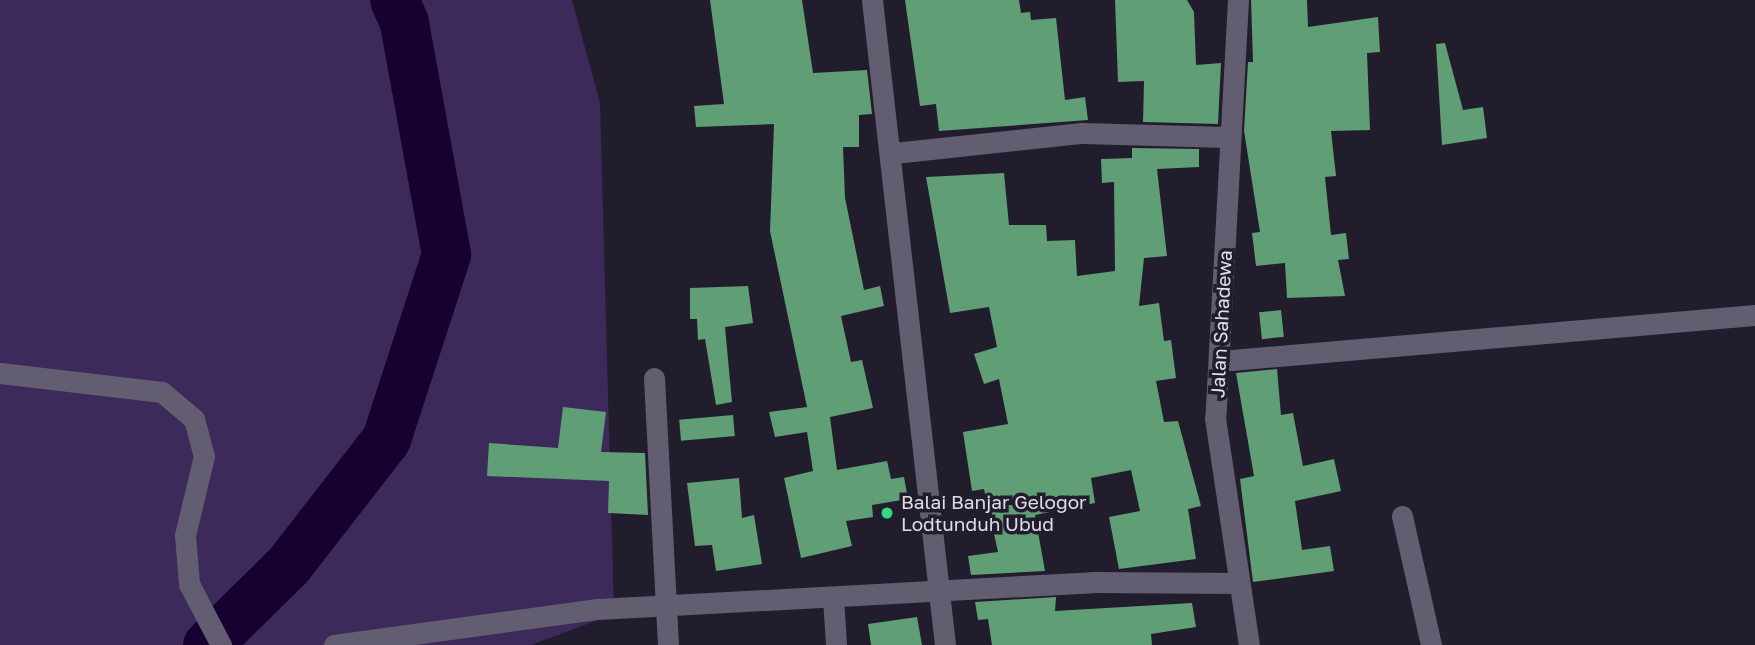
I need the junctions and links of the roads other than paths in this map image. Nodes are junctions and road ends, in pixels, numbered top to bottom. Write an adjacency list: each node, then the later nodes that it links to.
1 (872, 0): 4 (street)
2 (1238, 0): 3 (street, Jalan Sahadewa)
3 (1227, 137): 4 (street); 6 (street, Jalan Sahadewa)
4 (894, 152): 11 (street)
5 (1755, 315): 6 (street)
6 (1220, 361): 10 (street, Jalan Sahadewa)
7 (0, 373): 14 (street)
8 (654, 378): 13 (street)
9 (1402, 516): 20 (street)
10 (1238, 583): 11 (street); 19 (street, Jalan Sahadewa)
11 (936, 591): 12 (street); 18 (street)
12 (833, 598): 13 (street); 17 (street)
13 (663, 605): 15 (street); 16 (street)
14 (221, 645)
15 (334, 645)
16 (668, 645)
17 (836, 645)
18 (945, 645)
19 (1249, 645)
20 (1431, 645)

